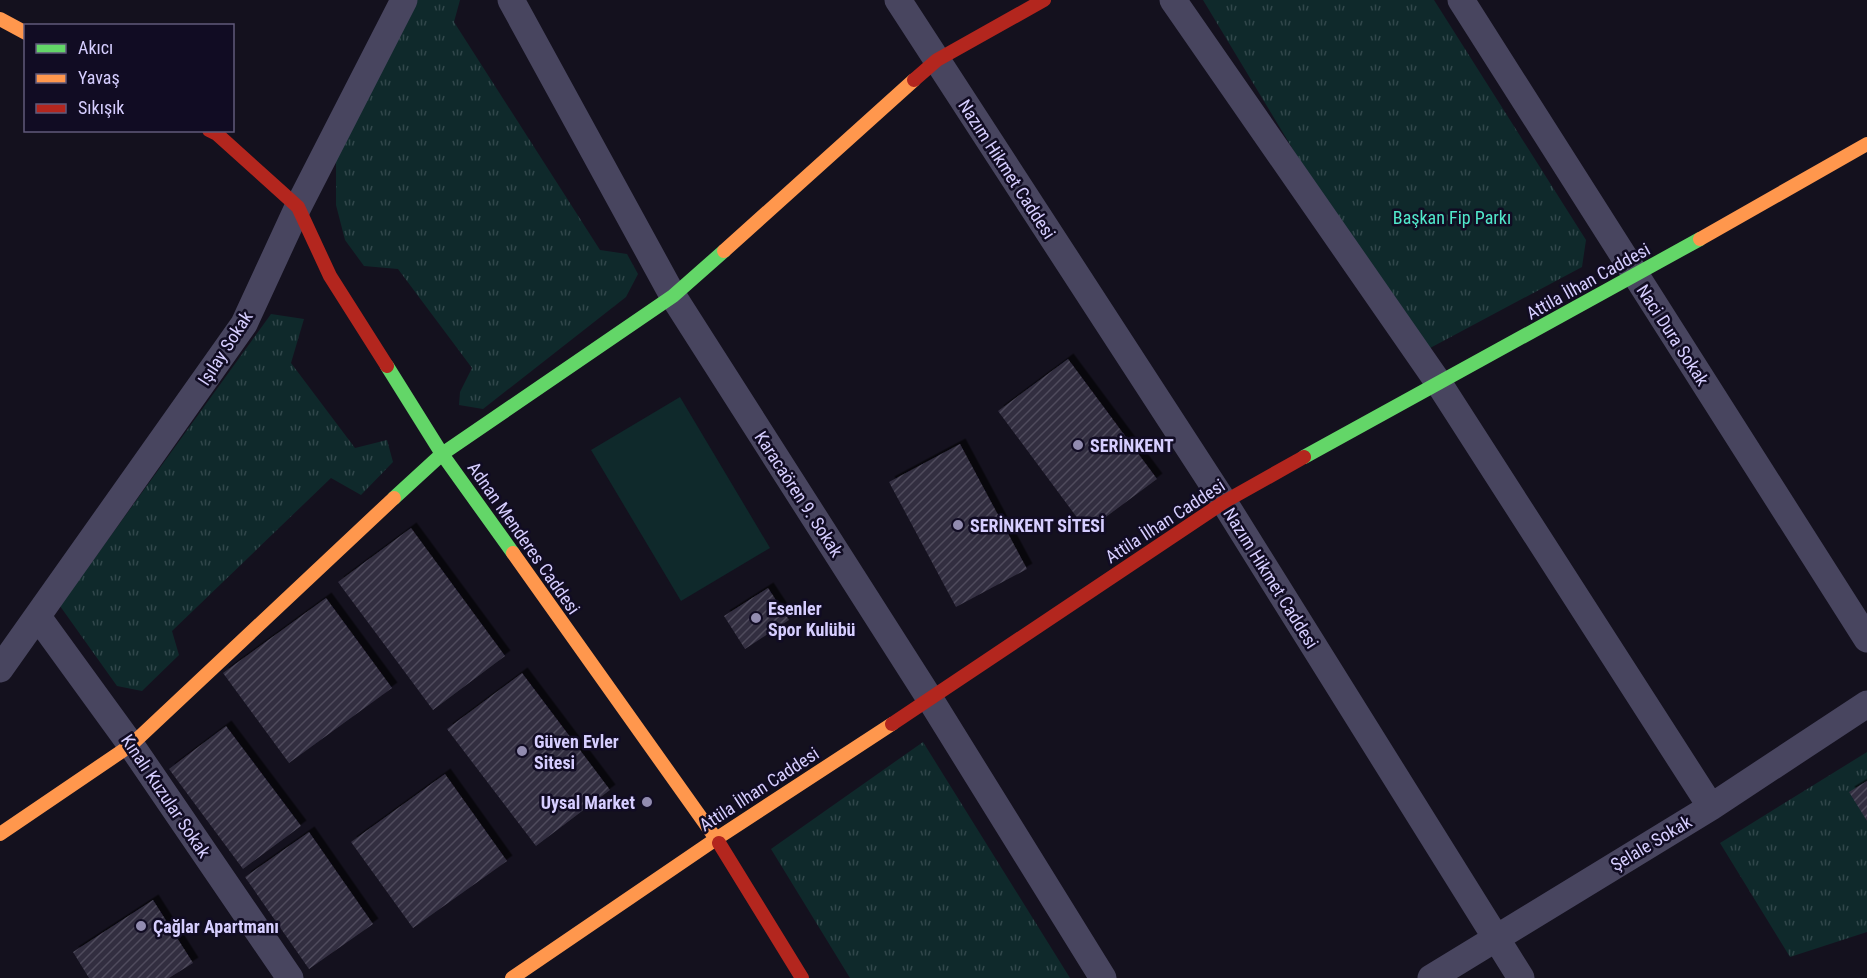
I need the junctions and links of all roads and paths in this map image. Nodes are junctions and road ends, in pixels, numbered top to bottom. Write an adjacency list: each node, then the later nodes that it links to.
1 (404, 0): 12 (street, Işılay Sokak)
2 (511, 0): 14 (street, Karacaören 9. Sokak)
3 (898, 0): 9 (street, Nazım Hikmet Caddesi)
4 (1044, 0): 9 (street)
5 (1173, 0): 15 (street)
6 (1461, 0): 13 (street, Naci Dura Sokak)
7 (0, 20): 8 (street)
8 (24, 32)
9 (937, 60): 14 (street); 17 (street, Nazım Hikmet Caddesi)
10 (213, 132): 12 (street, Adnan Menderes Caddesi)
11 (1867, 144): 13 (street, Attila İlhan Caddesi)
12 (298, 207): 16 (street, Adnan Menderes Caddesi); 18 (street, Işılay Sokak)
13 (1635, 276): 15 (street, Attila İlhan Caddesi); 19 (street, Naci Dura Sokak)
14 (672, 296): 16 (street); 21 (street, Karacaören 9. Sokak)
15 (1438, 382): 17 (street, Attila İlhan Caddesi); 24 (street)
16 (442, 454): 23 (street); 26 (street, Adnan Menderes Caddesi)
17 (1224, 502): 21 (street, Attila İlhan Caddesi); 27 (street, Nazım Hikmet Caddesi)
18 (38, 617): 20 (street, Işılay Sokak); 23 (street, Kınalı Kuzular Sokak)
19 (1867, 639)
20 (0, 669)
21 (930, 699): 26 (street, Attila İlhan Caddesi); 31 (street, Karacaören 9. Sokak)
22 (1867, 704): 24 (street, Şelale Sokak)
23 (131, 745): 25 (street); 28 (street, Kınalı Kuzular Sokak)
24 (1712, 807): 27 (street, Şelale Sokak)
25 (0, 834)
26 (716, 839): 29 (street, Attila İlhan Caddesi); 30 (street, Adnan Menderes Caddesi)
27 (1495, 938): 32 (street, Şelale Sokak); 33 (street, Nazım Hikmet Caddesi)
28 (281, 975)
29 (513, 978)
30 (802, 978)
31 (1103, 978)
32 (1431, 978)
33 (1521, 978)

